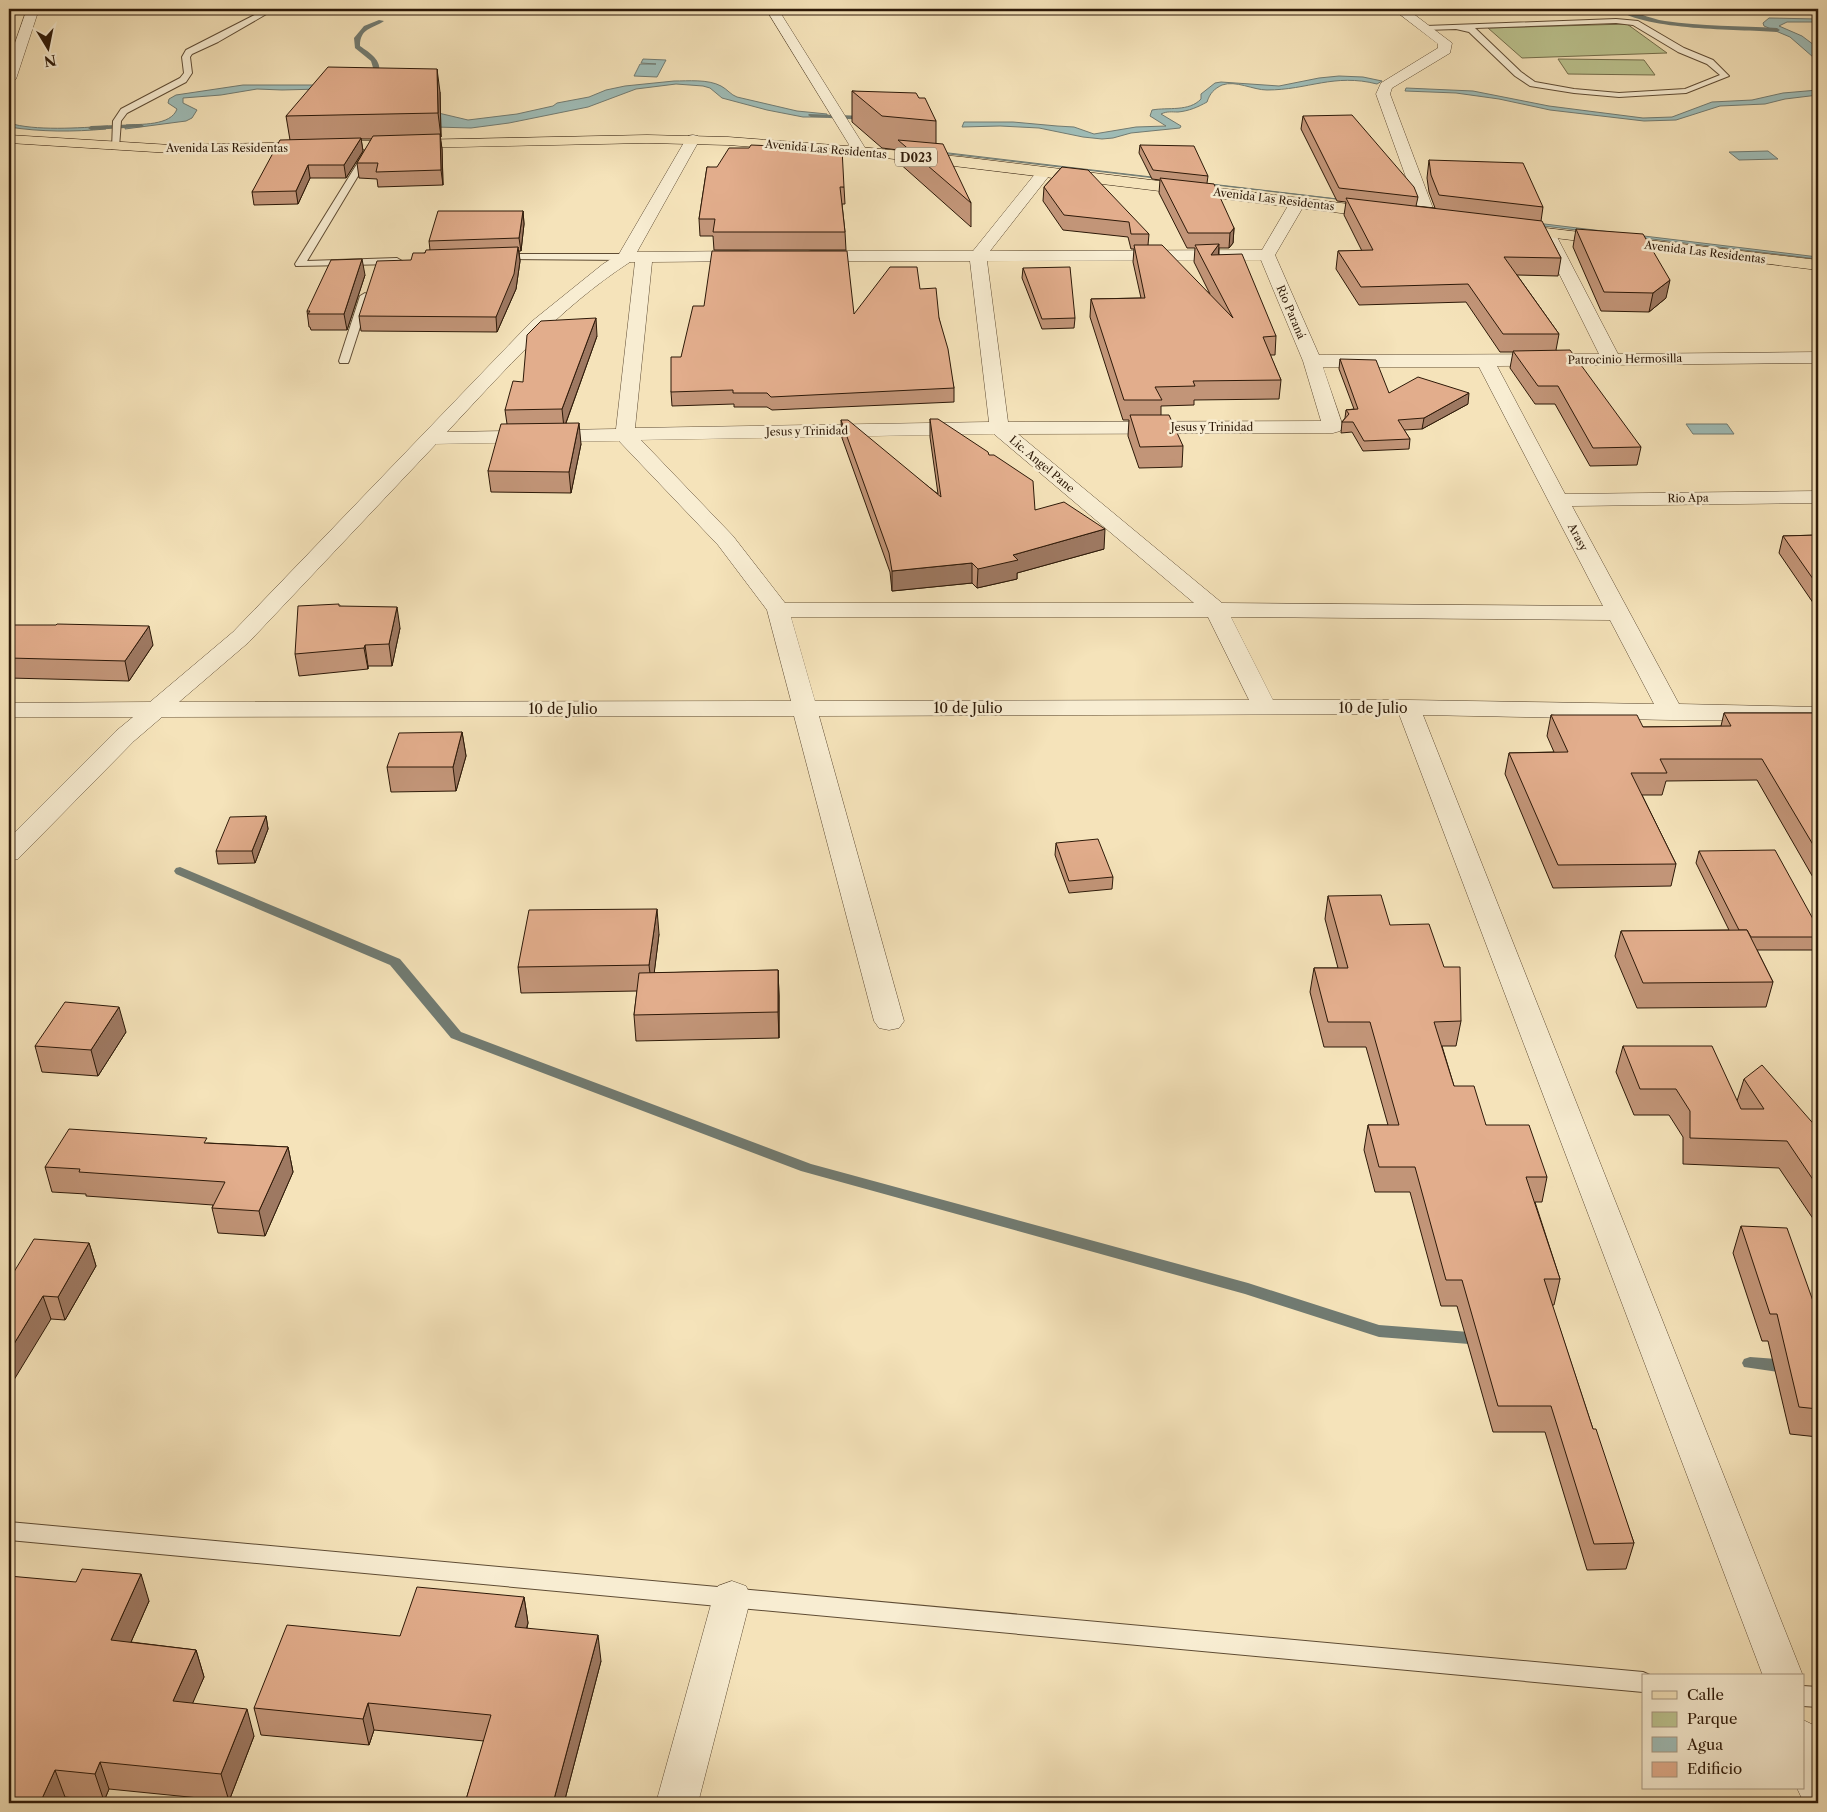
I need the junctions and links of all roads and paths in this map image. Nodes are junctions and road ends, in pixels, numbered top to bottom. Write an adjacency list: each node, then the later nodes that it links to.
1 (34, 9): 7 (street)
2 (271, 9): 10 (lane)
3 (772, 9): 12 (street)
4 (1399, 9): 6 (street)
5 (1456, 27): 5 (lane); 6 (lane)
6 (1426, 28): 15 (street)
7 (9, 79)
8 (9, 139): 10 (main road, Avenida Las Residentas / D023)
9 (693, 140): 11 (main road, Avenida Las Residentas / D023); 12 (main road, Avenida Las Residentas / D023); 24 (street)
10 (116, 141): 11 (main road, Avenida Las Residentas / D023)
11 (372, 146): 25 (lane)
12 (860, 151): 13 (main road, Avenida Las Residentas / D023)
13 (1044, 172): 14 (main road, Avenida Las Residentas / D023); 19 (street)
14 (1298, 202): 15 (main road, Avenida Las Residentas / D023); 20 (street)
15 (1429, 219): 16 (main road, Avenida Las Residentas / D023)
16 (1449, 221)
17 (1498, 227): 18 (main road, Avenida Las Residentas)
18 (1547, 233): 26 (main road, Avenida Las Residentas); 29 (street)
19 (978, 255): 20 (street); 22 (street); 34 (street, Lic. Angel Pane)
20 (1267, 255): 31 (street, Rio Paraná)
21 (762, 256): 24 (street)
22 (791, 256)
23 (486, 257): 24 (lane)
24 (635, 257): 35 (street); 36 (street)
25 (406, 260)
26 (1818, 265)
27 (368, 288): 30 (lane)
28 (1818, 357): 29 (street, Patrocinio Hermosilla)
29 (1611, 359): 32 (street, Patrocinio Hermosilla)
30 (344, 360)
31 (1312, 361): 32 (street, Patrocinio Hermosilla); 33 (street, Rio Paraná)
32 (1485, 361): 38 (street, Arasy)
33 (1333, 427): 34 (street, Jesus y Trinidad)
34 (999, 428): 35 (street, Jesus y Trinidad); 40 (street, Lic. Angel Pane)
35 (625, 435): 36 (street, Jesus y Trinidad); 39 (street)
36 (431, 438): 46 (street)
37 (1818, 496): 38 (street, Rio Apa)
38 (1558, 500): 41 (street, Arasy)
39 (778, 610): 40 (street); 43 (street)
40 (1216, 610): 41 (street); 44 (street, Lic. Angel Pane)
41 (1618, 613): 47 (street, Arasy)
42 (1408, 707): 44 (street, 10 de Julio); 47 (street, 10 de Julio); 53 (street)
43 (804, 708): 44 (street, 10 de Julio); 46 (street, 10 de Julio); 50 (street)
44 (1265, 708)
45 (9, 710): 46 (street, 10 de Julio)
46 (157, 710): 49 (street)
47 (1671, 713): 48 (street, 10 de Julio)
48 (1818, 714)
49 (9, 854)
50 (889, 1021)
51 (9, 1531): 52 (lane)
52 (732, 1597): 54 (lane); 59 (street)
53 (1782, 1674)
54 (1642, 1682)
55 (1804, 1696): 56 (lane)
56 (1818, 1697)
57 (1804, 1741): 58 (street)
58 (1818, 1788)
59 (677, 1803)

